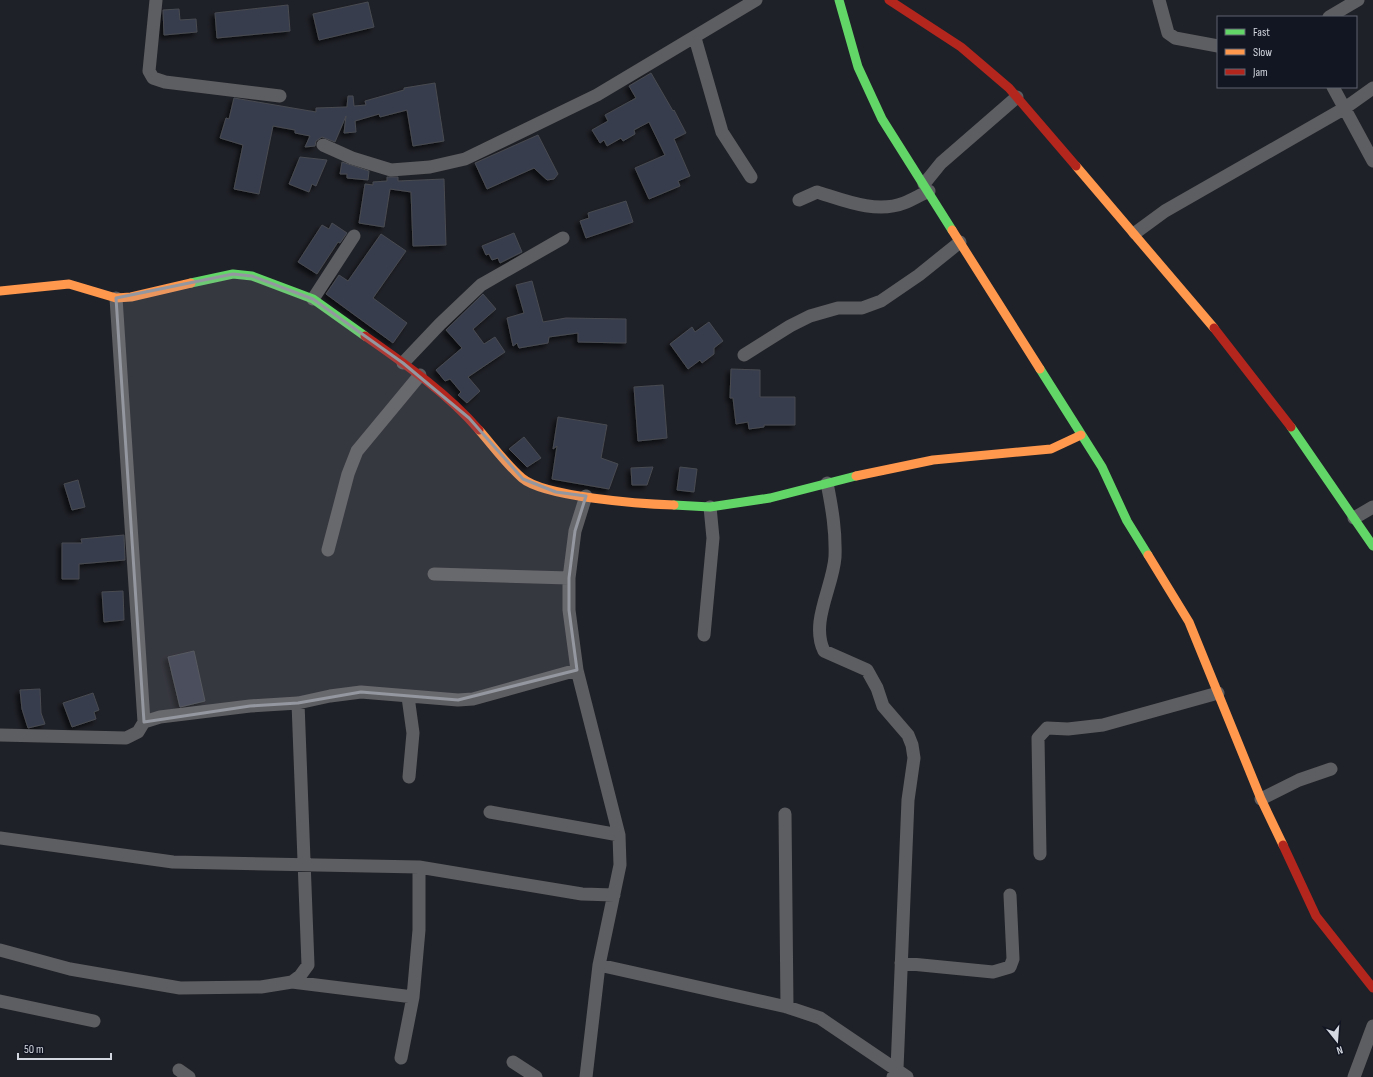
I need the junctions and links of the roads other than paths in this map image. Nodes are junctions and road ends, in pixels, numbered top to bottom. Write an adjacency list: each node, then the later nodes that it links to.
1 (156, 0): 12 (street)
2 (756, 0): 8 (street)
3 (840, 0): 18 (street)
4 (889, 0): 13 (street)
5 (1159, 0): 9 (street)
6 (1358, 0): 7 (street)
7 (1331, 16)
8 (695, 38): 15 (street); 17 (street)
9 (1217, 46)
10 (1335, 88): 14 (street)
11 (1373, 88): 14 (street)
12 (280, 96)
13 (1017, 97): 18 (street); 20 (street)
14 (1345, 108): 16 (street); 20 (street)
15 (323, 145)
16 (1373, 161)
17 (751, 177)
18 (926, 187): 19 (street); 23 (street)
19 (799, 200)
20 (1135, 233): 35 (street)
21 (354, 236): 26 (street)
22 (563, 238): 28 (street)
23 (960, 242): 27 (street); 30 (street)
24 (0, 291): 25 (street)
25 (116, 298): 26 (street); 45 (street)
26 (313, 299): 28 (street)
27 (744, 355)
28 (403, 363): 29 (street)
29 (420, 375): 32 (street); 37 (street)
30 (1081, 434): 31 (street); 42 (street)
31 (827, 483): 33 (street); 60 (street)
32 (586, 496): 33 (street); 39 (street)
33 (710, 507): 40 (street)
34 (1373, 507): 35 (street)
35 (1354, 518): 36 (street)
36 (1373, 546)
37 (328, 550)
38 (434, 574): 39 (street)
39 (568, 578): 41 (street)
40 (704, 635)
41 (577, 670): 43 (street); 52 (street)
42 (1218, 693): 49 (street); 54 (street)
43 (408, 696): 44 (street); 48 (street)
44 (298, 704): 45 (street); 55 (street)
45 (144, 722): 46 (street)
46 (0, 735)
47 (1331, 769): 49 (street)
48 (409, 777)
49 (1260, 799): 63 (street)
50 (490, 812): 52 (street)
51 (785, 814): 66 (street)
52 (619, 835): 57 (street)
53 (0, 838): 55 (street)
54 (1040, 854)
55 (303, 865): 56 (street); 62 (street)
56 (419, 867): 57 (street); 64 (street)
57 (614, 895): 61 (street)
58 (1010, 895): 60 (street)
59 (0, 950): 62 (street)
60 (901, 963): 71 (street)
61 (599, 965): 66 (street); 73 (street)
62 (292, 982): 64 (street)
63 (1373, 988)
64 (413, 997): 69 (street)
65 (0, 1001): 67 (street)
66 (787, 1006): 71 (street)
67 (94, 1021)
68 (1373, 1026): 74 (street)
69 (401, 1058)
70 (513, 1062): 72 (street)
71 (899, 1074)
72 (536, 1077)
73 (586, 1077)
74 (1354, 1077)

